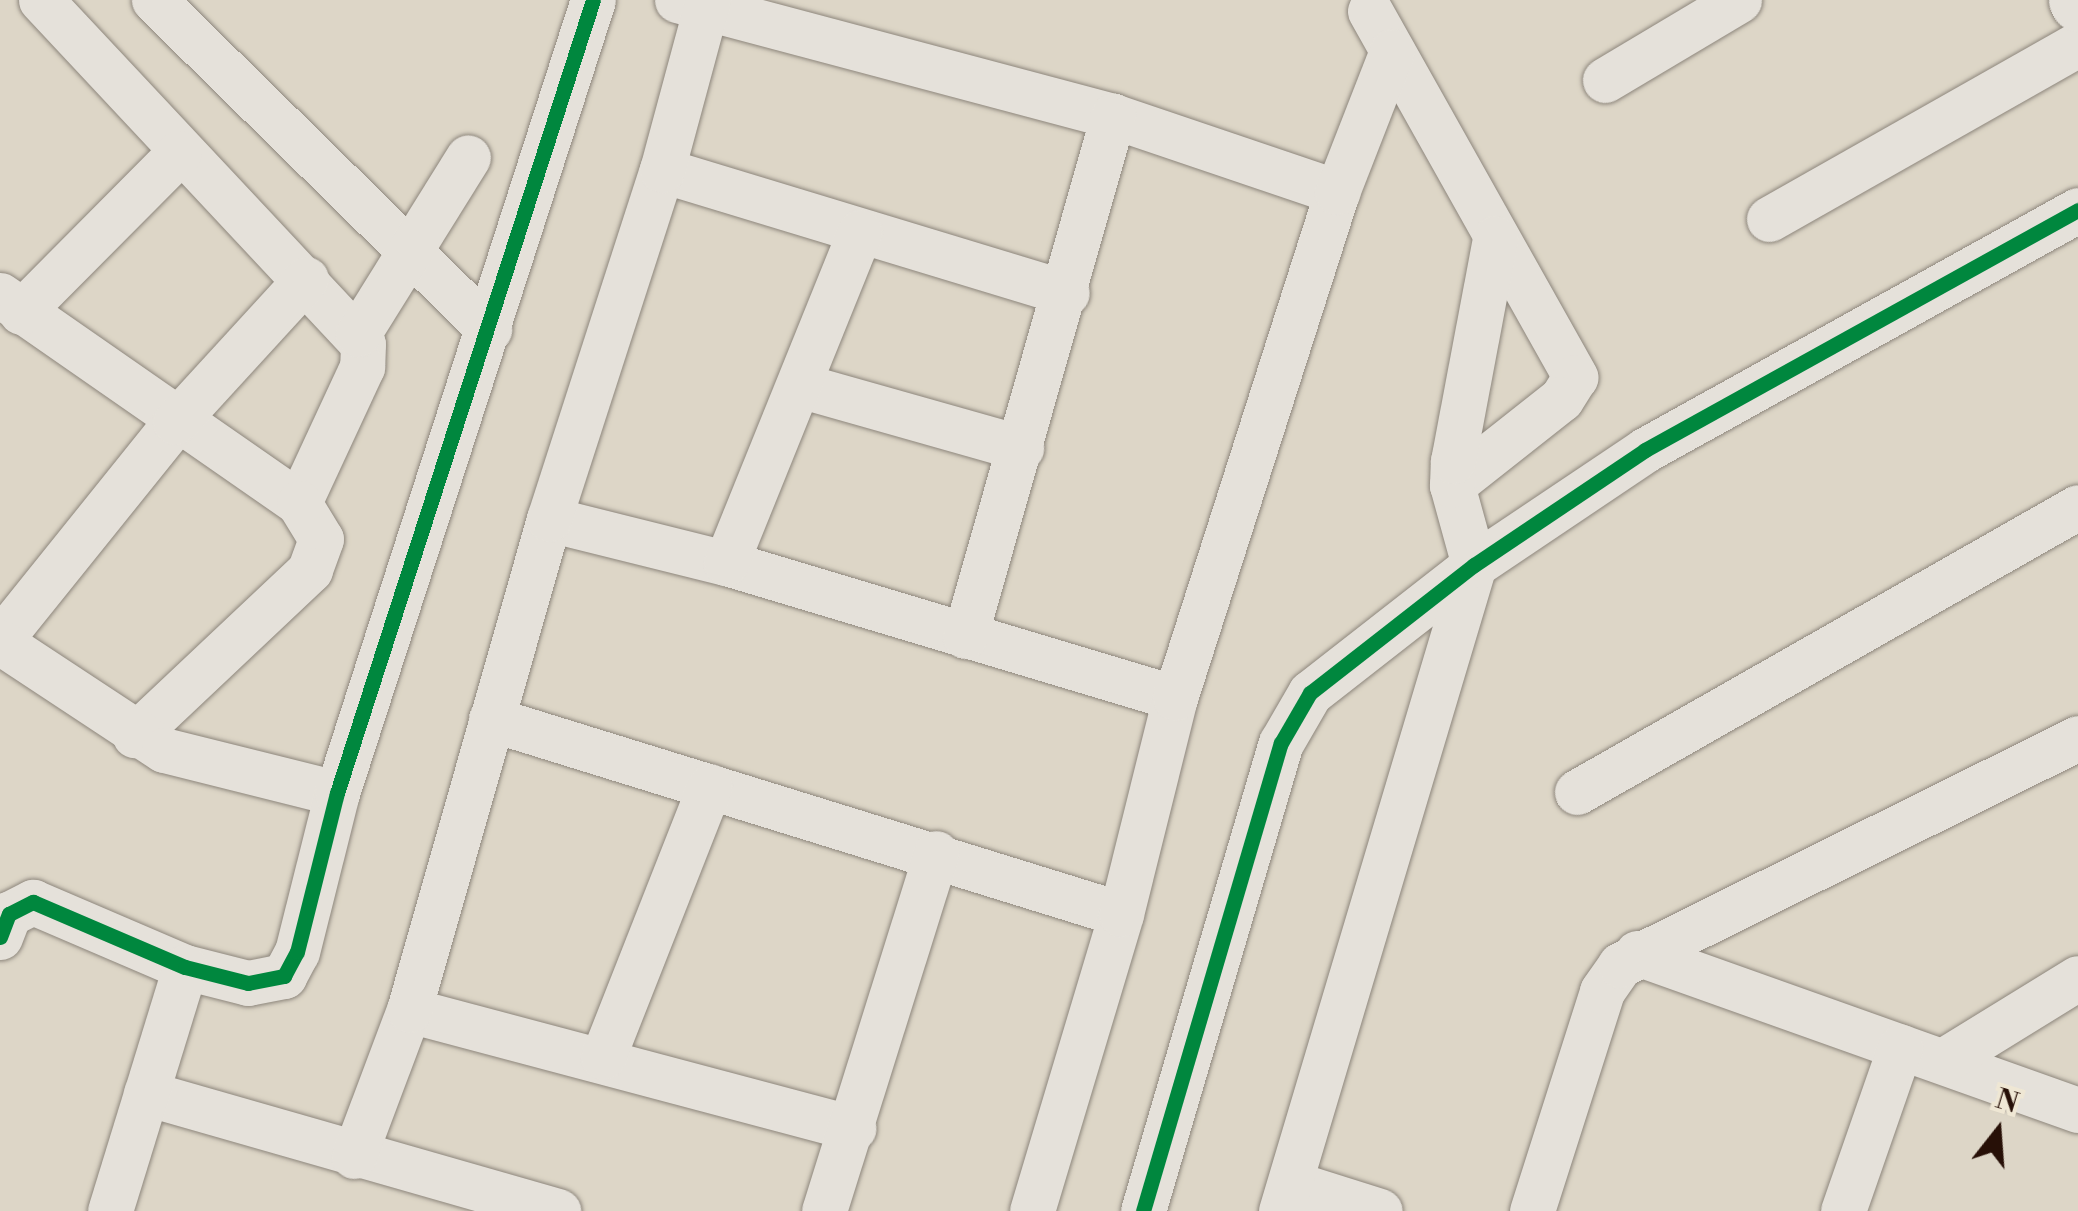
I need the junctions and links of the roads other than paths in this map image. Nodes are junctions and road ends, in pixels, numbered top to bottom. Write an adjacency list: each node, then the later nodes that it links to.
1 (41, 0): 11 (street)
2 (154, 0): 19 (street)
3 (593, 0): 23 (street)
4 (1739, 0): 9 (street)
5 (696, 3): 10 (street); 13 (street)
6 (1370, 11): 8 (street)
7 (2078, 44): 16 (street)
8 (1392, 51): 14 (street); 18 (street)
9 (1605, 80)
10 (1113, 116): 14 (street); 21 (street)
11 (179, 153): 20 (street); 22 (street)
12 (468, 157): 19 (street)
13 (662, 170): 17 (street); 31 (street)
14 (1338, 192): 36 (street)
15 (2078, 210): 33 (street)
16 (1769, 219)
17 (860, 232): 21 (street); 25 (street)
18 (1495, 238): 28 (street); 28 (street)
19 (407, 256): 23 (street); 24 (street)
20 (306, 279): 24 (street); 26 (street)
21 (1067, 293): 27 (street)
22 (11, 304): 26 (street)
23 (489, 329): 42 (street)
24 (358, 334): 29 (street)
25 (799, 385): 27 (street); 32 (street)
26 (176, 422): 29 (street); 35 (street)
27 (1021, 448): 34 (street)
28 (1452, 485): 33 (street)
29 (299, 503): 38 (street)
30 (2078, 507): 41 (street)
31 (549, 519): 32 (street); 37 (street)
32 (726, 563): 34 (street)
33 (1474, 565): 57 (street); 62 (street)
34 (965, 636): 36 (street)
35 (0, 641): 38 (street)
36 (1176, 698): 44 (street)
37 (491, 720): 40 (street); 49 (street)
38 (136, 735): 42 (street)
39 (2078, 738): 46 (street)
40 (710, 786): 43 (street); 51 (street)
41 (1578, 792)
42 (337, 793): 47 (street)
43 (936, 853): 44 (street); 55 (street)
44 (1121, 914): 61 (street)
45 (0, 937): 47 (street)
46 (1637, 954): 50 (street); 64 (street)
47 (186, 967): 53 (street)
48 (2078, 978): 52 (street)
49 (409, 1010): 51 (street); 56 (street)
50 (1900, 1047): 52 (street); 65 (street)
51 (603, 1057): 55 (street)
52 (1943, 1061): 54 (street)
53 (146, 1093): 56 (street); 58 (street)
54 (2078, 1110)
55 (854, 1128): 60 (street)
56 (354, 1156): 59 (street)
57 (1286, 1197): 63 (street)
58 (110, 1211)
59 (558, 1211)
60 (824, 1211)
61 (1032, 1211)
62 (1143, 1211)
63 (1380, 1211)
64 (1532, 1211)
65 (1843, 1211)

